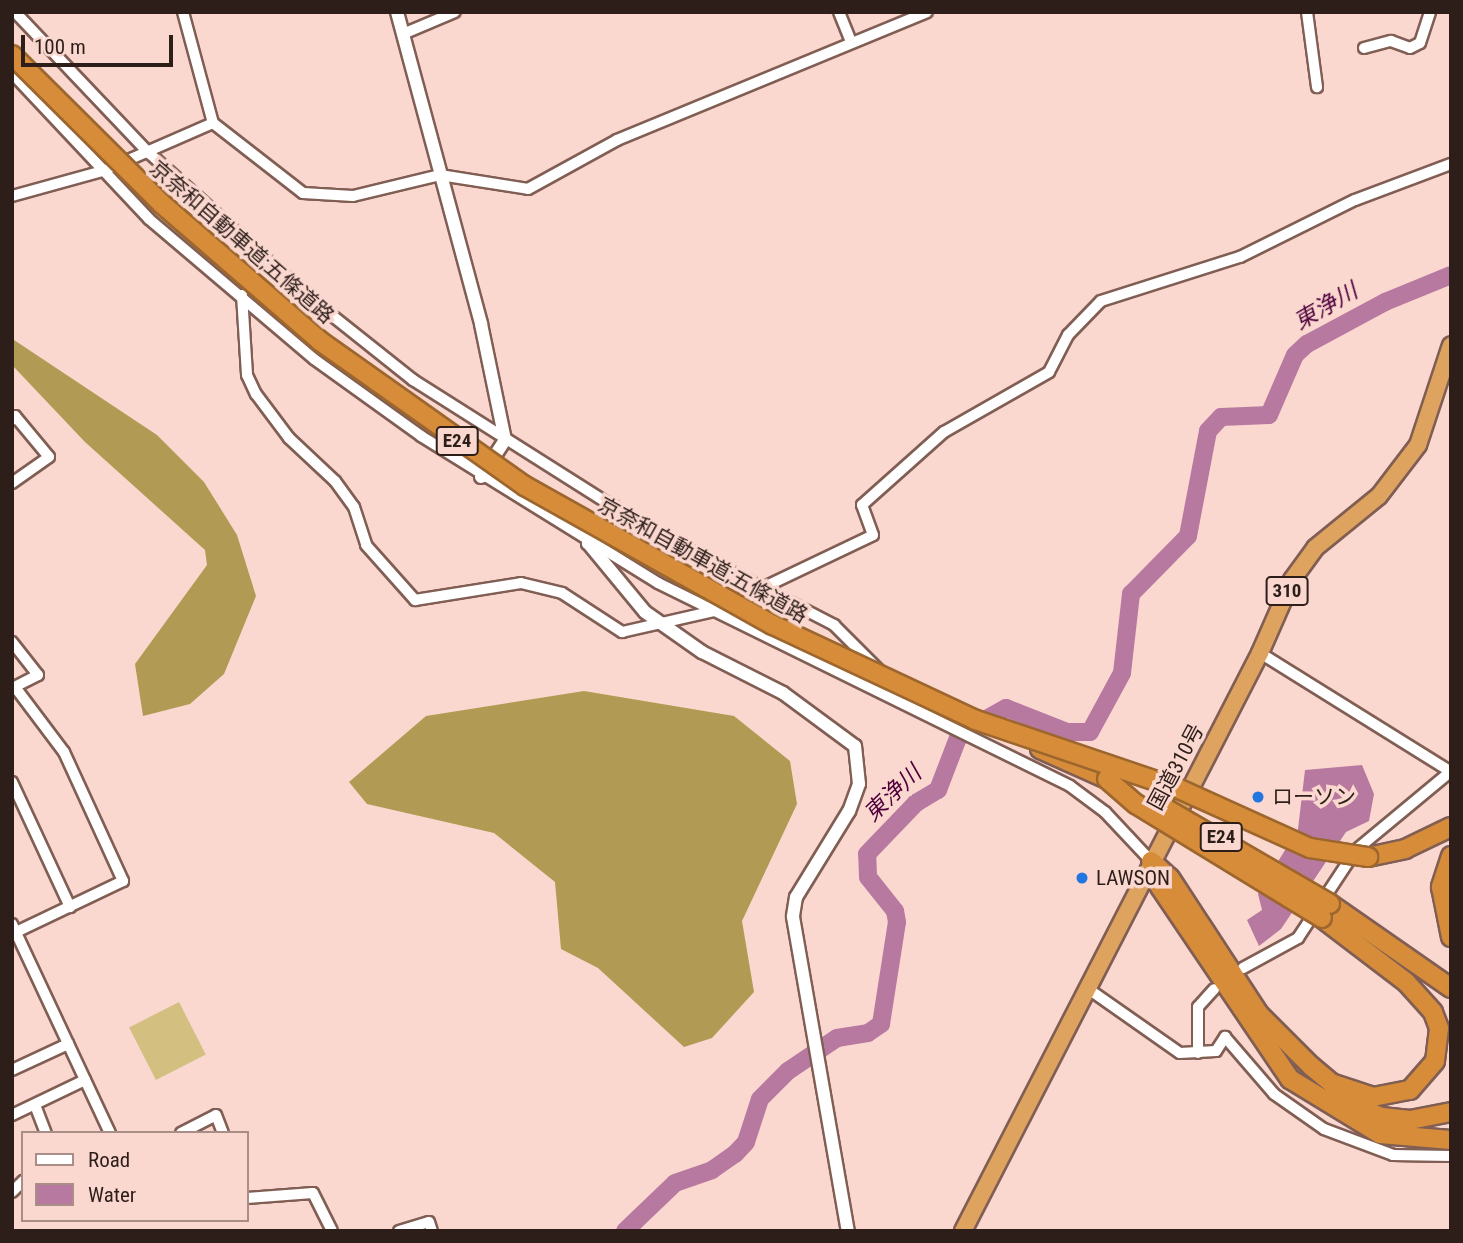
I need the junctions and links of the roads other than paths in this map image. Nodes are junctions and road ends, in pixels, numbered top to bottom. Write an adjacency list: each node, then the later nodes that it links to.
1 (15, 12): 16 (street)
2 (183, 12): 15 (street)
3 (397, 12): 9 (street)
4 (455, 12): 9 (street)
5 (839, 12): 10 (street)
6 (927, 12): 10 (street)
7 (1307, 12): 14 (street)
8 (1430, 12): 11 (street)
9 (403, 34): 19 (street)
10 (851, 41): 19 (street)
11 (1364, 48)
12 (12, 55): 36 (highway, 京奈和自動車道;五條道路 / E24, bridge)
13 (12, 73): 18 (street)
14 (1317, 86)
15 (213, 122): 16 (street); 19 (street)
16 (149, 153): 18 (street); 24 (street)
17 (1451, 164): 29 (street)
18 (103, 171): 20 (street); 21 (street)
19 (440, 175): 24 (street)
20 (12, 196)
21 (242, 295): 25 (street); 31 (street)
22 (1451, 345): 33 (highway, 国道310号 / 310)
23 (12, 420): 26 (street)
24 (505, 440): 25 (street); 27 (street)
25 (481, 477): 28 (street)
26 (12, 483)
27 (613, 506): 28 (street); 29 (street)
28 (588, 543): 30 (street); 31 (street)
29 (763, 588): 30 (street); 35 (street)
30 (714, 611): 31 (street); 35 (street)
31 (662, 626): 70 (street)
32 (12, 642): 34 (street)
33 (1260, 653): 37 (street); 41 (highway, 国道310号 / 310)
34 (14, 688): 42 (street)
35 (894, 697): 41 (street)
36 (976, 720): 39 (highway, bridge); 43 (highway, 京奈和自動車道;五條道路 / E24, bridge)
37 (1450, 772): 46 (street)
38 (12, 782): 42 (street)
39 (1451, 827)
40 (1451, 856): 45 (highway)
41 (1151, 861): 47 (highway, 国道310号 / 310); 50 (highway); 58 (highway)
42 (70, 907): 44 (street)
43 (1326, 911): 48 (highway); 50 (highway)
44 (14, 928): 51 (street)
45 (1451, 937)
46 (1243, 968)
47 (1087, 988): 52 (street); 71 (highway, 国道310号 / 310)
48 (1451, 988)
49 (1214, 989): 52 (street)
50 (1259, 1014): 56 (highway)
51 (68, 1044): 53 (street); 54 (street)
52 (1198, 1053): 65 (street)
53 (13, 1068)
54 (85, 1080): 55 (street); 61 (street)
55 (35, 1105): 57 (street); 60 (street)
56 (1451, 1112)
57 (12, 1115)
58 (1348, 1120): 59 (highway); 64 (highway)
59 (1451, 1122)
60 (45, 1131)
61 (109, 1131)
62 (185, 1131): 63 (street)
63 (222, 1131)
64 (1451, 1140)
65 (1451, 1156)
66 (248, 1198): 67 (street)
67 (332, 1231)
68 (400, 1231): 69 (street)
69 (432, 1231)
70 (848, 1231)
71 (963, 1231)

